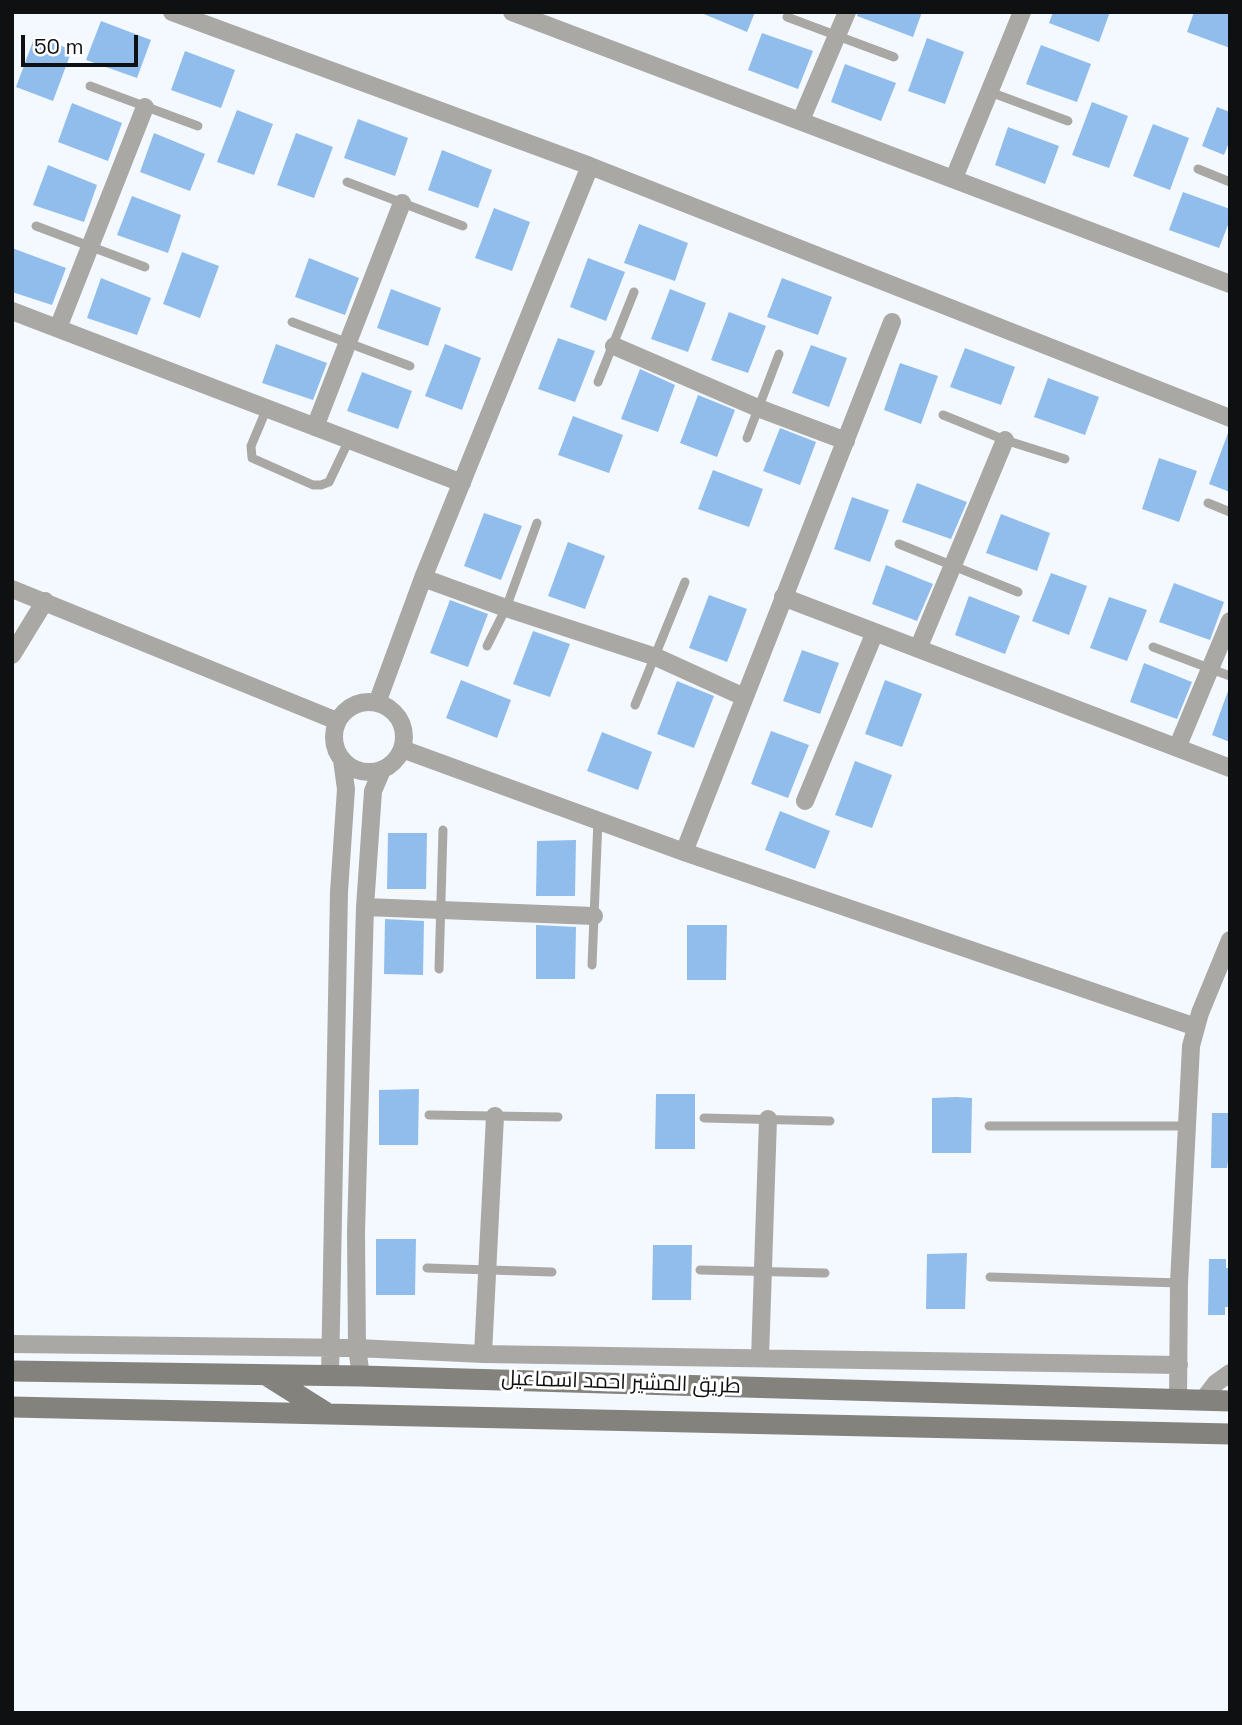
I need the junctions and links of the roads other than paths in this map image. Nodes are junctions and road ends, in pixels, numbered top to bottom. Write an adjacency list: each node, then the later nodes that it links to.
1 (173, 12): 15 (street)
2 (512, 12): 6 (street)
3 (847, 12): 7 (street)
4 (1022, 12): 10 (street)
5 (787, 18): 7 (lane)
6 (548, 19): 12 (street)
7 (838, 36): 8 (lane); 12 (street)
8 (894, 57)
9 (90, 86): 11 (lane)
10 (990, 92): 13 (lane); 17 (street)
11 (145, 107): 14 (lane); 23 (street)
12 (801, 120): 17 (street)
13 (1068, 121)
14 (198, 126)
15 (590, 166): 39 (street); 46 (street)
16 (1198, 169): 18 (lane)
17 (954, 178): 25 (street)
18 (1230, 181)
19 (347, 182): 20 (lane)
20 (402, 203): 22 (lane); 31 (street)
21 (36, 226): 23 (lane)
22 (463, 226)
23 (90, 246): 24 (lane); 30 (street)
24 (145, 267)
25 (1228, 278)
26 (634, 292): 32 (lane)
27 (12, 311): 30 (street)
28 (292, 322): 31 (lane)
29 (892, 322): 44 (street)
30 (58, 328): 36 (street)
31 (347, 343): 34 (lane); 40 (street)
32 (614, 346): 35 (lane); 37 (street)
33 (779, 354): 37 (lane)
34 (410, 366)
35 (598, 382)
36 (267, 408): 40 (street); 42 (lane)
37 (758, 408): 41 (lane); 44 (street)
38 (943, 415): 43 (lane)
39 (1230, 418)
40 (315, 427): 42 (street)
41 (747, 438)
42 (349, 440): 46 (street)
43 (1005, 440): 45 (lane); 51 (street)
44 (846, 441): 56 (street)
45 (1065, 459)
46 (462, 483): 52 (street)
47 (1208, 503): 48 (lane)
48 (1230, 512)
49 (537, 523): 58 (lane)
50 (899, 544): 51 (lane)
51 (953, 566): 55 (lane); 63 (street)
52 (423, 578): 58 (street); 69 (street)
53 (685, 582): 65 (lane)
54 (12, 589): 57 (street)
55 (1018, 592)
56 (783, 597): 60 (street); 68 (street)
57 (46, 601): 64 (street); 71 (street)
58 (506, 608): 61 (lane); 65 (street)
59 (1230, 621): 66 (street)
60 (875, 632): 63 (street); 77 (street)
61 (487, 646)
62 (1153, 647): 66 (lane)
63 (918, 649): 72 (street)
64 (12, 655)
65 (656, 657): 68 (street); 70 (lane)
66 (1210, 668): 67 (lane); 72 (street)
67 (1230, 676)
68 (744, 697): 80 (street)
69 (377, 703): 71 (street); 73 (street)
70 (635, 705)
71 (337, 721): 74 (street)
72 (1177, 748): 75 (street)
73 (402, 749): 76 (street); 78 (street)
74 (342, 760): 76 (street); 105 (street)
75 (1230, 768)
76 (382, 770): 81 (street)
77 (804, 802)
78 (598, 820): 80 (street); 83 (lane)
79 (443, 830): 82 (lane)
80 (684, 852): 87 (street)
81 (365, 907): 82 (street); 106 (street)
82 (440, 910): 83 (street); 86 (lane)
83 (594, 916): 85 (lane)
84 (1230, 940): 87 (street)
85 (592, 965)
86 (439, 969)
87 (1196, 1027): 95 (street)
88 (429, 1115): 89 (lane)
89 (495, 1116): 90 (lane); 97 (street)
90 (558, 1117)
91 (704, 1118): 92 (lane)
92 (768, 1119): 93 (lane); 100 (street)
93 (830, 1121)
94 (989, 1126): 95 (lane)
95 (1185, 1126): 103 (street)
96 (427, 1268): 97 (lane)
97 (488, 1270): 99 (lane); 107 (street)
98 (700, 1270): 100 (lane)
99 (552, 1272)
100 (762, 1272): 101 (lane); 108 (street)
101 (825, 1273)
102 (990, 1278): 103 (lane)
103 (1179, 1283): 109 (street)
104 (12, 1344): 105 (street)
105 (329, 1347): 106 (street); 113 (street)
106 (357, 1348): 107 (street); 114 (street)
107 (483, 1354): 108 (street)
108 (760, 1358): 109 (street)
109 (1179, 1366): 115 (street)
110 (12, 1371): 112 (street, طريق المشير احمد اسماعيل)
111 (1230, 1373): 116 (street)
112 (265, 1375): 113 (street, طريق المشير احمد اسماعيل); 119 (street)
113 (330, 1376): 114 (street, طريق المشير احمد اسماعيل)
114 (361, 1376): 115 (street, طريق المشير احمد اسماعيل)
115 (1178, 1400): 116 (street, طريق المشير احمد اسماعيل)
116 (1203, 1400): 117 (street, طريق المشير احمد اسماعيل)
117 (1230, 1401)
118 (12, 1408): 119 (street, طريق المشير احمد اسماعيل)
119 (326, 1414): 120 (street, طريق المشير احمد اسماعيل)
120 (1230, 1434)

